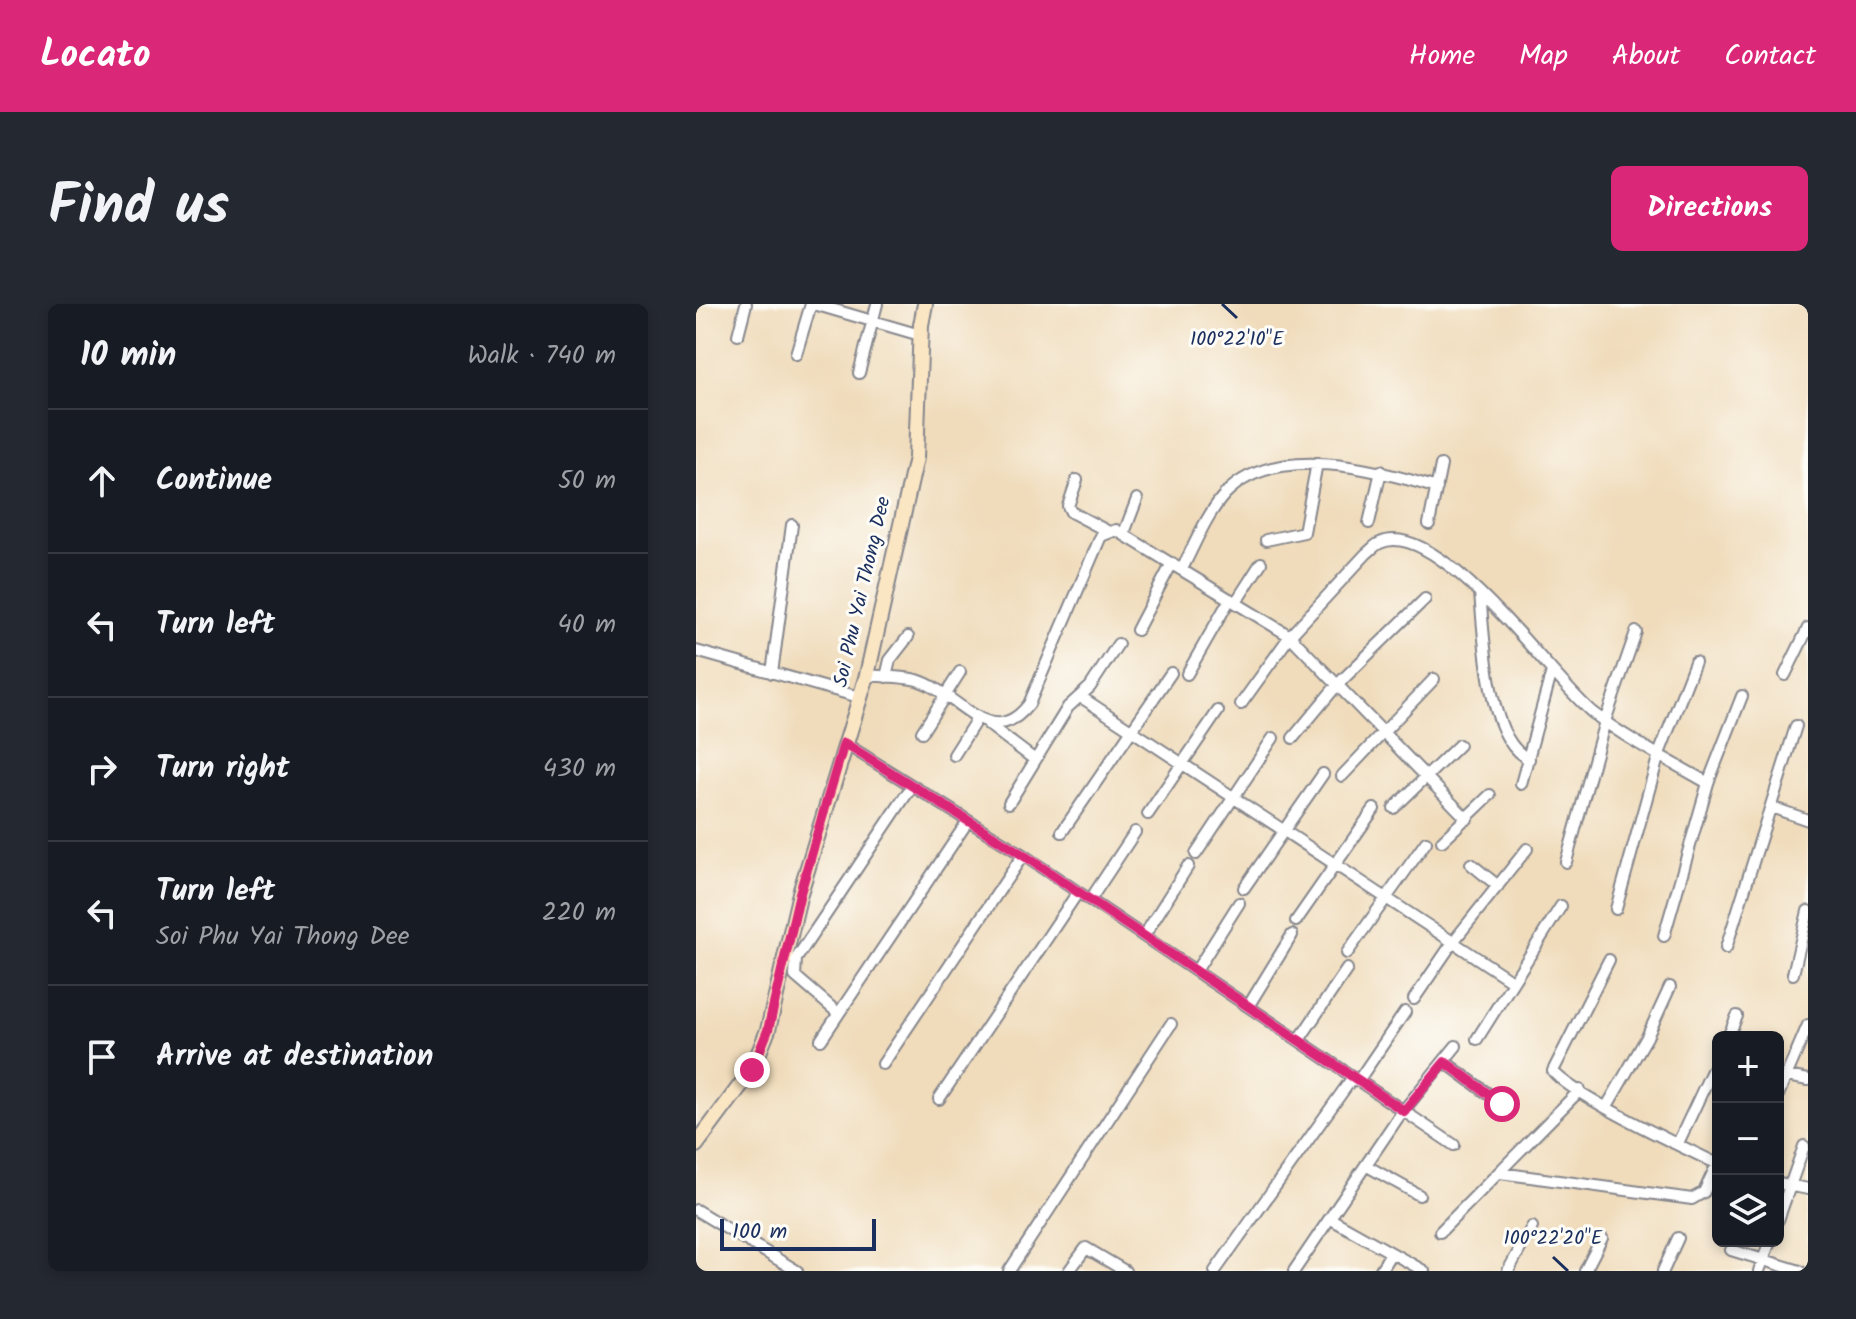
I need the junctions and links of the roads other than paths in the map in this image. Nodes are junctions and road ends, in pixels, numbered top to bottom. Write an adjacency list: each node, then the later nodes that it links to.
1 (746, 304): 6 (street)
2 (812, 304): 5 (street); 8 (street)
3 (877, 304): 5 (street)
4 (925, 304): 7 (street, Soi Phu Yai Thong Dee)
5 (873, 320): 7 (street); 9 (street)
6 (738, 335)
7 (920, 335): 40 (street, Soi Phu Yai Thong Dee)
8 (796, 354)
9 (859, 373)
10 (1317, 463): 12 (street); 21 (street); 23 (street)
11 (1441, 465): 14 (street)
12 (1381, 471): 14 (street); 16 (street)
13 (1077, 480): 19 (street)
14 (1437, 488): 17 (street)
15 (1137, 499): 20 (street)
16 (1369, 523)
17 (1429, 524)
18 (792, 525): 37 (street)
19 (1107, 531): 20 (street); 53 (street)
20 (1124, 533): 23 (street)
21 (1266, 540)
22 (1261, 563): 26 (street)
23 (1177, 566): 26 (street); 28 (street)
24 (1480, 593): 30 (street); 35 (street); 64 (street)
25 (1425, 599): 44 (street)
26 (1233, 600): 30 (street); 39 (street)
27 (1808, 628): 41 (street)
28 (1137, 630)
29 (1636, 632): 52 (street)
30 (1290, 636): 44 (street); 49 (street)
31 (908, 637): 42 (street)
32 (1118, 644): 48 (street)
33 (696, 651): 37 (street)
34 (1695, 662): 62 (street)
35 (1552, 671): 52 (street); 64 (street)
36 (960, 672): 45 (street)
37 (772, 673): 46 (street)
38 (1171, 673): 55 (street)
39 (1187, 674)
40 (867, 675): 42 (street); 46 (street, Soi Phu Yai Thong Dee)
41 (1785, 675)
42 (886, 677): 45 (street)
43 (1434, 679): 56 (street)
44 (1337, 685): 56 (street); 59 (street)
45 (945, 694): 51 (street); 57 (street)
46 (852, 695): 60 (street, Soi Phu Yai Thong Dee)
47 (1742, 696): 70 (street)
48 (1081, 697): 55 (street); 65 (street)
49 (1241, 704)
50 (1218, 711): 66 (street)
51 (978, 717): 53 (street); 63 (street)
52 (1605, 721): 62 (street); 91 (street)
53 (989, 725): 65 (street)
54 (1796, 726): 76 (street)
55 (1131, 730): 66 (street); 84 (street)
56 (1382, 730): 68 (street); 69 (street)
57 (922, 732)
58 (1273, 738): 74 (street)
59 (1293, 738)
60 (844, 743): 72 (street); 142 (street, Soi Phu Yai Thong Dee)
61 (1459, 745): 69 (street)
62 (1659, 754): 70 (street); 102 (street)
63 (954, 755)
64 (1529, 759): 71 (street)
65 (1035, 760): 75 (street)
66 (1182, 764): 74 (street); 79 (street)
67 (1323, 774): 83 (street)
68 (1342, 776)
69 (1424, 778): 77 (street); 80 (street)
70 (1708, 783): 107 (street)
71 (1521, 784)
72 (912, 786): 82 (street); 120 (street)
73 (1490, 795): 80 (street)
74 (1233, 797): 83 (street); 89 (street)
75 (1009, 803)
76 (1771, 807): 81 (street); 109 (street)
77 (1394, 808)
78 (1374, 809): 93 (street)
79 (1148, 814)
80 (1467, 819): 86 (street)
81 (1808, 820)
82 (968, 821): 90 (street); 120 (street)
83 (1284, 831): 93 (street); 96 (street)
84 (1062, 832)
85 (1135, 832): 99 (street)
86 (1442, 841)
87 (1426, 842): 98 (street)
88 (1527, 849): 95 (street)
89 (1196, 854)
90 (1023, 855): 97 (street); 130 (street)
91 (1566, 862)
92 (1471, 864): 95 (street)
93 (1335, 865): 98 (street); 104 (street)
94 (1188, 866): 106 (street)
95 (1498, 886): 108 (street)
96 (1244, 888)
97 (1078, 892): 99 (street); 137 (street)
98 (1384, 897): 108 (street); 110 (street)
99 (1090, 900): 106 (street)
100 (1239, 903): 113 (street)
101 (1561, 906): 115 (street)
102 (1616, 909)
103 (1808, 911): 114 (street)
104 (1296, 921)
105 (1292, 935): 118 (street)
106 (1144, 936): 113 (street)
107 (1664, 936)
108 (1453, 942): 115 (street); 117 (street)
109 (1726, 948)
110 (1347, 953)
111 (1609, 960): 136 (street)
112 (1347, 969): 127 (street)
113 (1196, 971): 118 (street)
114 (1793, 974)
115 (1512, 981): 125 (street)
116 (1670, 987): 139 (street)
117 (1414, 999)
118 (1249, 1005): 127 (street)
119 (1405, 1012): 133 (street)
120 (838, 1013): 126 (street)
121 (1737, 1016): 124 (street)
122 (1171, 1024): 164 (street)
123 (1808, 1025): 132 (street)
124 (1731, 1031)
125 (1477, 1039)
126 (821, 1040)
127 (1299, 1040): 133 (street)
128 (1456, 1046): 129 (street)
129 (1445, 1062): 138 (street); 140 (street)
130 (883, 1064)
131 (1712, 1071): 141 (street)
132 (1787, 1076): 134 (street); 135 (street)
133 (1356, 1079): 140 (street); 167 (street)
134 (1808, 1080)
135 (1784, 1082)
136 (1580, 1090): 139 (street); 147 (street)
137 (939, 1099)
138 (1502, 1104)
139 (1607, 1106): 141 (street)
140 (1404, 1111): 143 (street); 146 (street)
141 (1678, 1143): 145 (street)
142 (696, 1145)
143 (1454, 1145)
144 (1804, 1146): 150 (street)
145 (1712, 1161)
146 (1367, 1166): 152 (street); 155 (street)
147 (1500, 1173): 148 (street); 157 (street)
148 (1712, 1175)
149 (1784, 1184): 150 (street)
150 (1791, 1186): 151 (street); 153 (street)
151 (1808, 1189)
152 (1419, 1195)
153 (1784, 1204)
154 (696, 1210): 163 (street)
155 (1331, 1219): 161 (street); 168 (street)
156 (1532, 1227): 171 (street)
157 (1440, 1232)
158 (1602, 1238): 172 (street)
159 (1678, 1238): 173 (street)
160 (1731, 1250): 162 (street)
161 (1391, 1253): 169 (street); 170 (street)
162 (1761, 1265): 174 (street)
163 (797, 1271)
164 (1009, 1271)
165 (1069, 1271): 166 (street)
166 (1125, 1271)
167 (1215, 1271)
168 (1294, 1271)
169 (1380, 1271)
170 (1424, 1271)
171 (1508, 1271)
172 (1585, 1271)
173 (1663, 1271)
174 (1800, 1271)

